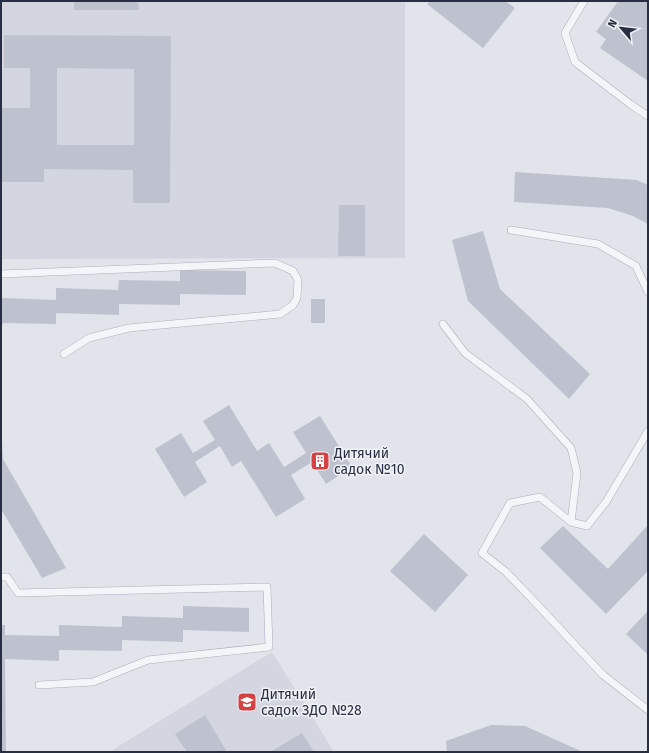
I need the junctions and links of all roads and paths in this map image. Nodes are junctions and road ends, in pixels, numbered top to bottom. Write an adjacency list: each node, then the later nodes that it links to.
1 (584, 1): 2 (lane)
2 (648, 116)
3 (511, 230): 5 (lane)
4 (1, 274): 7 (lane)
5 (648, 292)
6 (443, 324): 9 (lane)
7 (64, 354)
8 (648, 431): 9 (lane)
9 (572, 522): 12 (lane)
10 (1, 577): 11 (lane)
11 (39, 685)
12 (648, 710)

